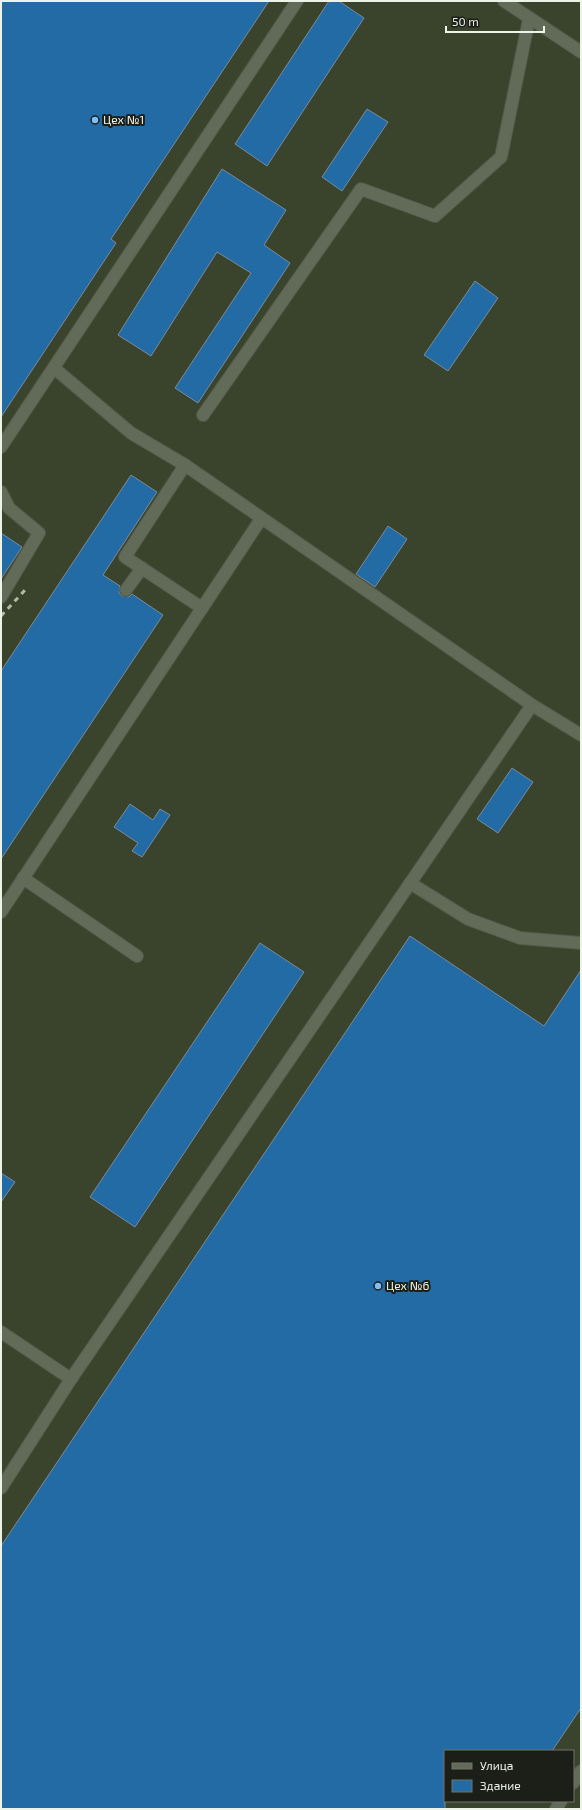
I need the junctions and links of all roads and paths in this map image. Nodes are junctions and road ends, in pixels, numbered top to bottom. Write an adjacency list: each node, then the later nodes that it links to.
1 (297, 1): 5 (lane)
2 (504, 1): 3 (lane)
3 (529, 19): 4 (lane); 6 (lane)
4 (581, 52)
5 (54, 368): 7 (lane); 8 (lane)
6 (203, 415)
7 (1, 447)
8 (185, 465): 10 (lane); 11 (lane)
9 (1, 492): 13 (lane)
10 (261, 519): 14 (lane); 15 (lane)
11 (142, 568): 12 (lane); 14 (lane)
12 (126, 590)
13 (1, 597)
14 (202, 608): 17 (lane)
15 (532, 705): 16 (lane); 18 (lane)
16 (581, 735)
17 (23, 878): 19 (lane); 21 (lane)
18 (410, 883): 20 (lane); 23 (lane)
19 (1, 912)
20 (581, 943)
21 (137, 956)
22 (1, 1332): 23 (lane)
23 (71, 1379): 24 (lane)
24 (1, 1488)
25 (581, 1771): 26 (lane)
26 (574, 1782)

